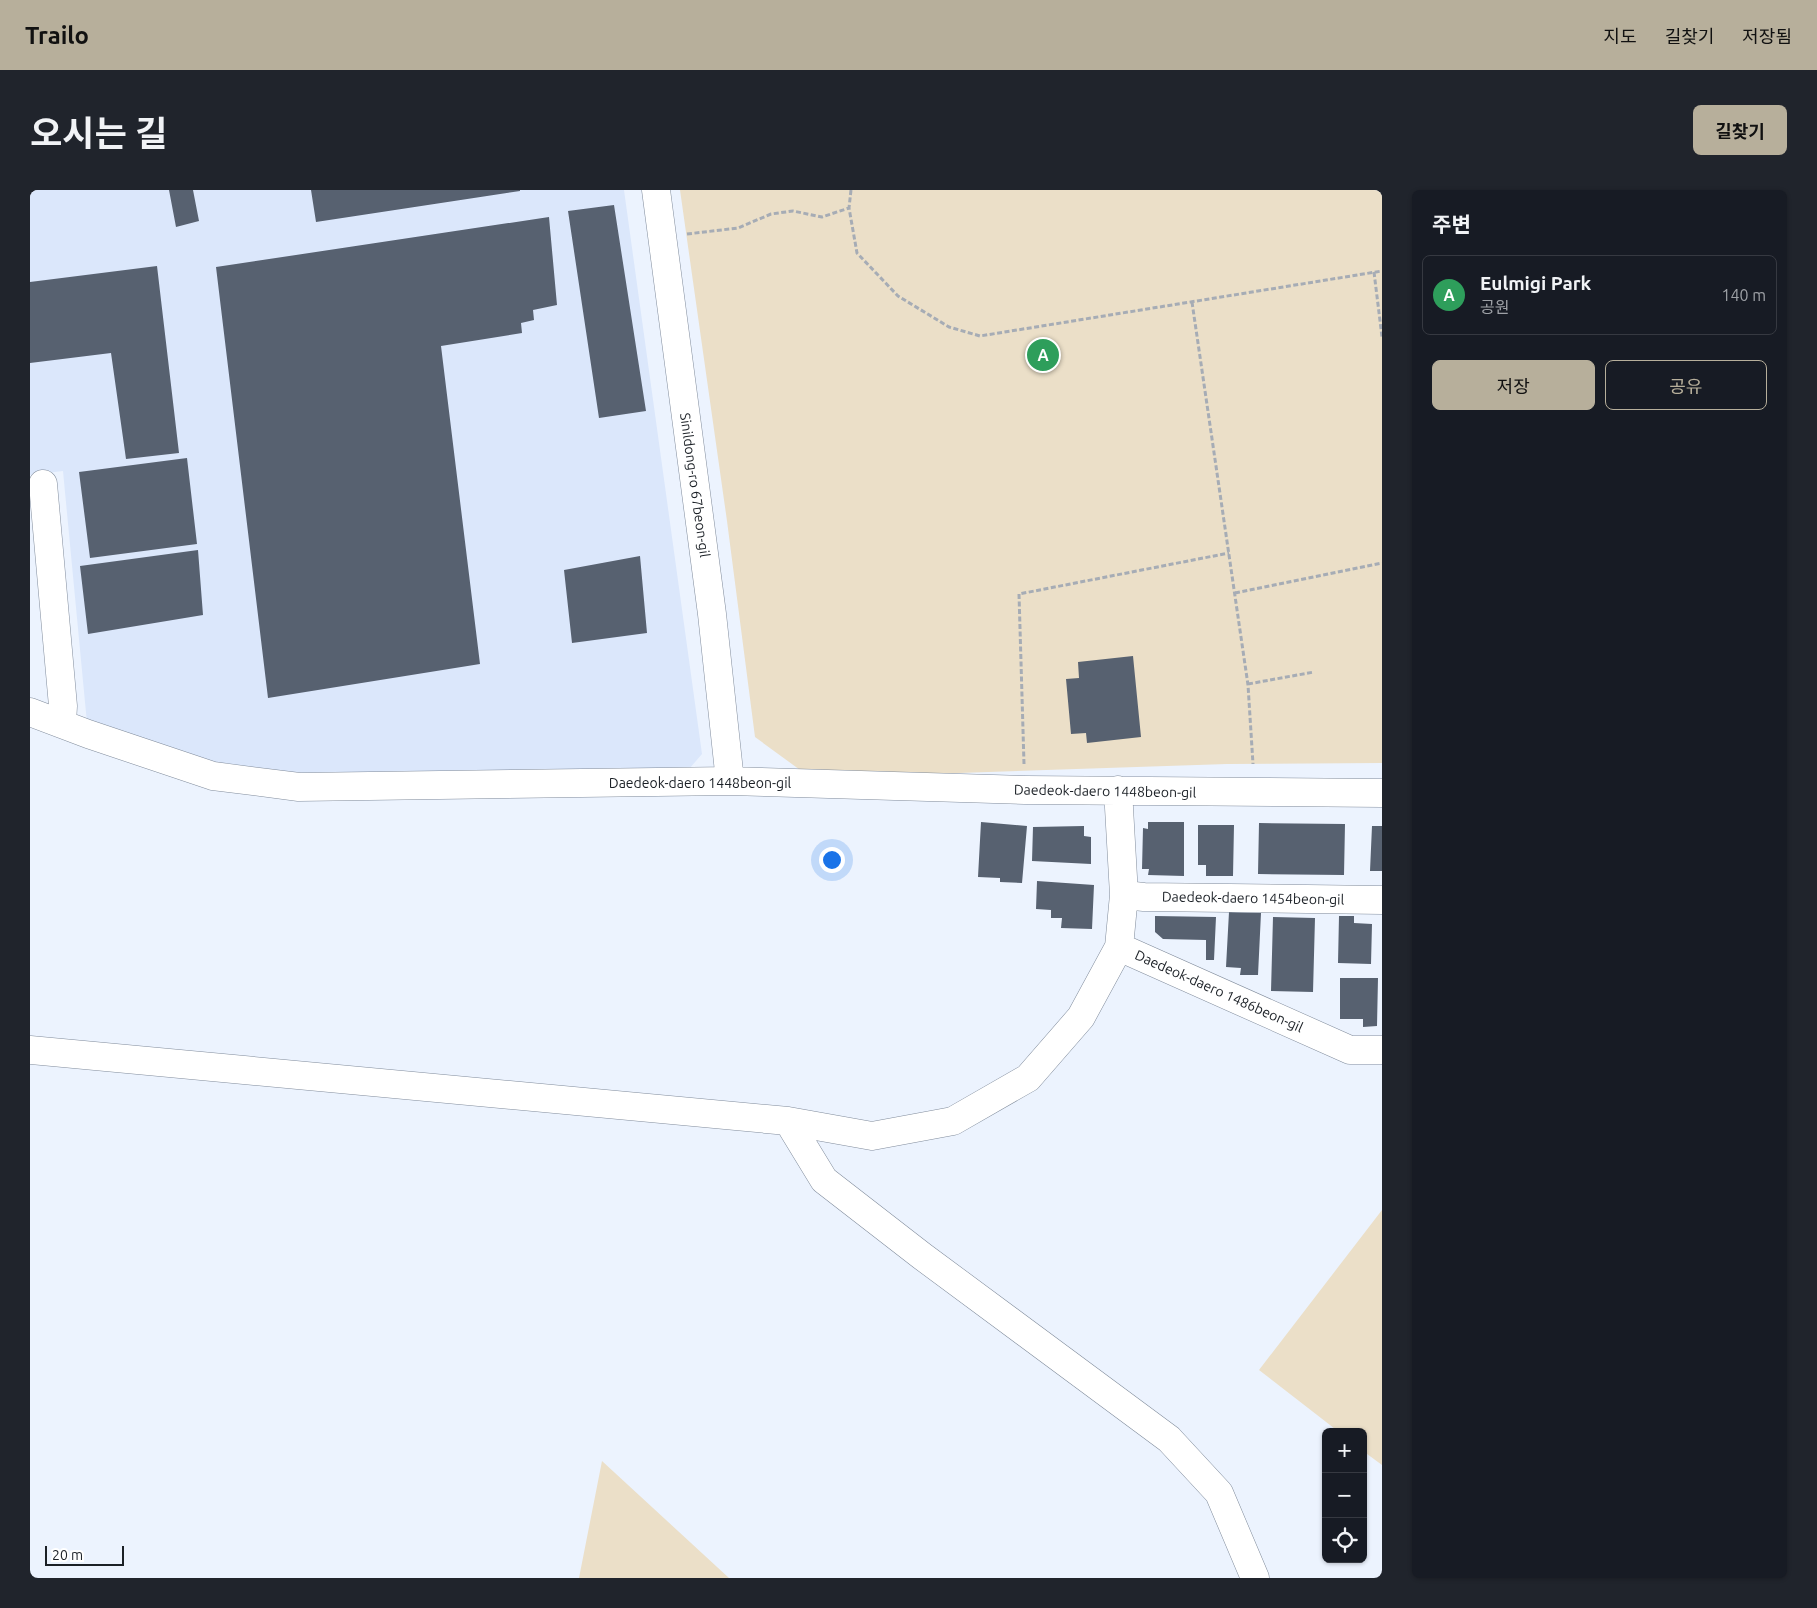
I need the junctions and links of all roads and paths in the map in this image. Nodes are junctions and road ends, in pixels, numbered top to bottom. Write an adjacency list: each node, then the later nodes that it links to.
1 (656, 190): 17 (street, Sinildong-ro 67beon-gil)
2 (851, 190): 3 (path)
3 (849, 208): 4 (path); 7 (path)
4 (687, 234)
5 (1382, 271): 6 (path)
6 (1374, 272): 7 (path); 8 (path)
7 (1192, 302): 10 (path)
8 (1382, 336)
9 (43, 484): 16 (street)
10 (1229, 553): 12 (path); 18 (path)
11 (1382, 563): 12 (path)
12 (1235, 593): 14 (path)
13 (1314, 672): 14 (path)
14 (1248, 684): 20 (path)
15 (30, 712): 16 (street, Daedeok-daero 1448beon-gil)
16 (62, 723): 17 (street, Daedeok-daero 1448beon-gil)
17 (730, 781): 18 (street, Daedeok-daero 1448beon-gil)
18 (1025, 790): 19 (street, Daedeok-daero 1448beon-gil)
19 (1118, 790): 20 (street, Daedeok-daero 1448beon-gil); 22 (street, Daedeok-daero 1486beon-gil)
20 (1255, 792): 21 (street, Daedeok-daero 1448beon-gil)
21 (1382, 794)
22 (1124, 895): 23 (street, Daedeok-daero 1454beon-gil); 24 (street, Daedeok-daero 1486beon-gil)
23 (1382, 900)
24 (1119, 947): 26 (street, Daedeok-daero 1486beon-gil); 27 (street)
25 (30, 1050): 27 (street)
26 (1382, 1050)
27 (788, 1121): 28 (street)
28 (1255, 1578)

